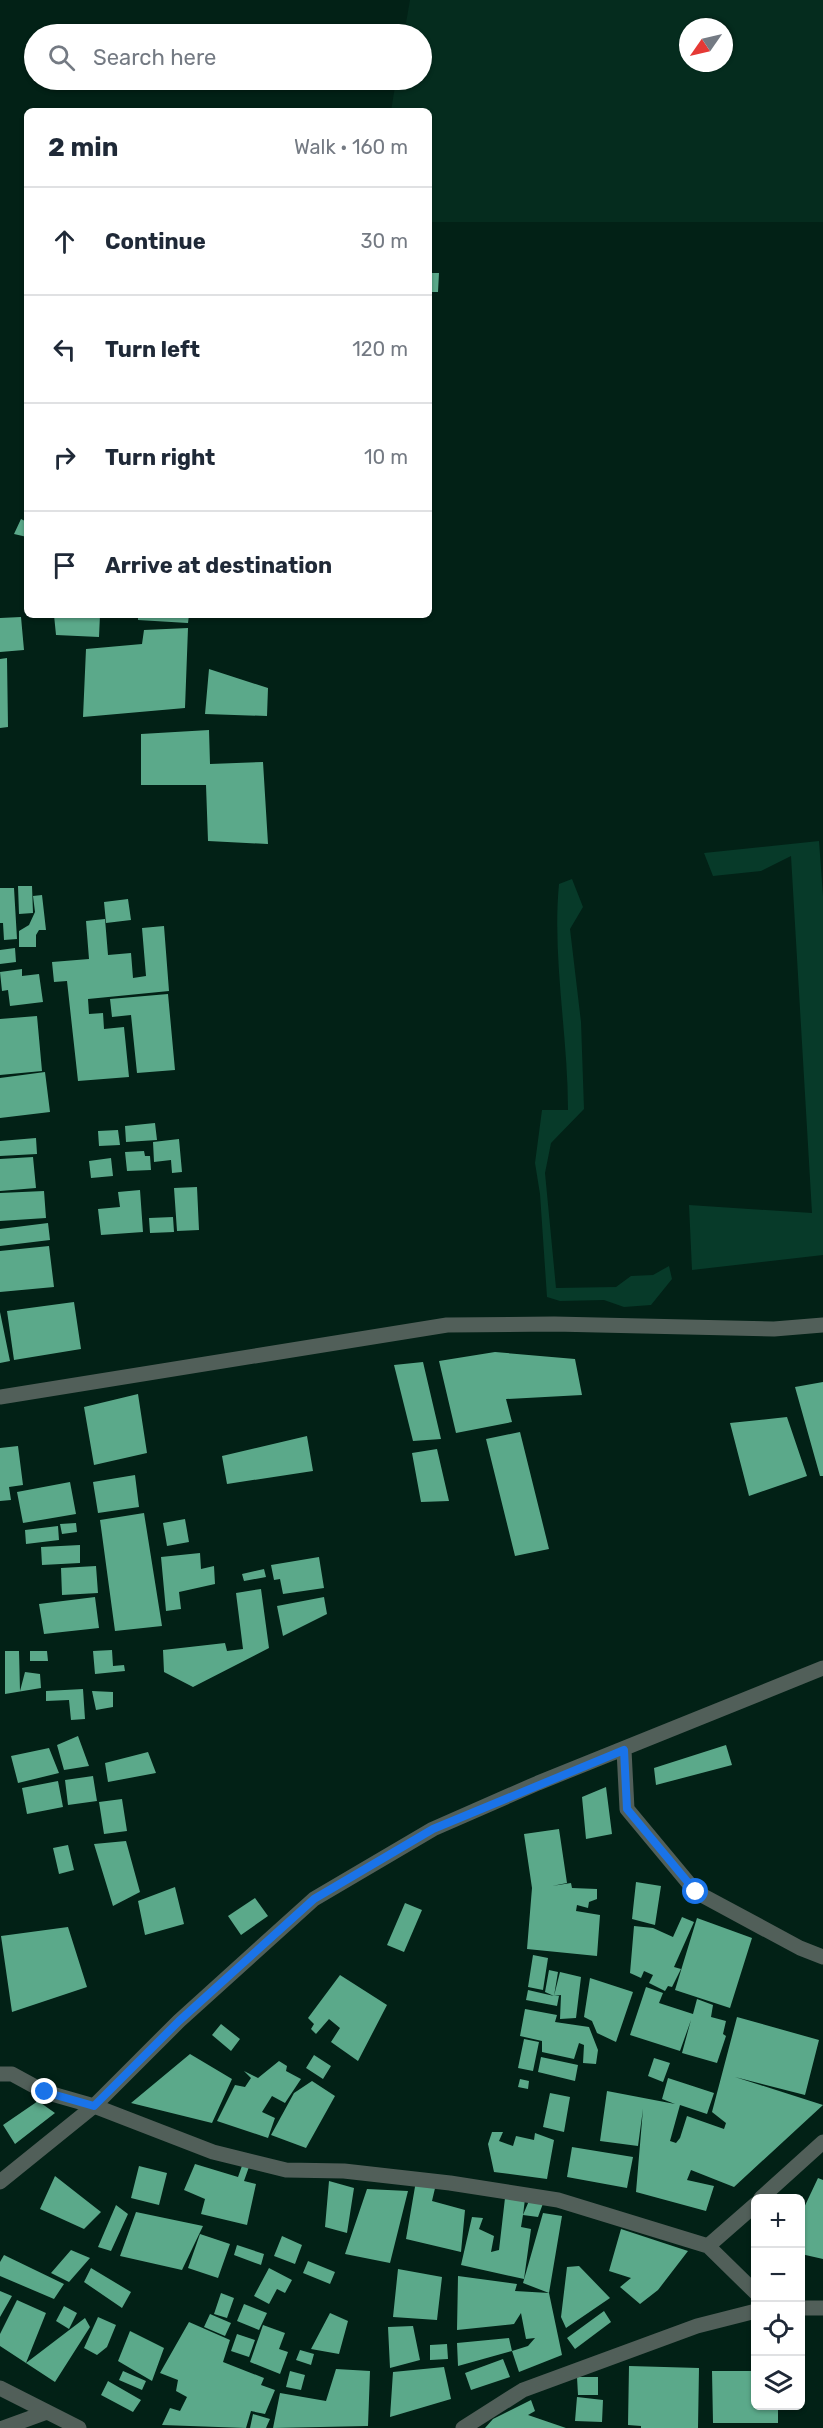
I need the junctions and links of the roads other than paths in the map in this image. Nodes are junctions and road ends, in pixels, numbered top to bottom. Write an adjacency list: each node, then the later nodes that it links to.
1 (823, 1326): 2 (street)
2 (0, 1397)
3 (823, 1668): 4 (street)
4 (624, 1750): 5 (street); 7 (street)
5 (823, 1957)
6 (0, 2074): 7 (street)
7 (94, 2106): 9 (street); 12 (street)
8 (823, 2142): 10 (street)
9 (0, 2182)
10 (766, 2194)
11 (751, 2208): 12 (street)
12 (708, 2246): 13 (street)
13 (751, 2288)
14 (805, 2308): 15 (street)
15 (823, 2308)
16 (751, 2311): 21 (street)
17 (0, 2388): 18 (street)
18 (47, 2412): 19 (street); 20 (street)
19 (3, 2428)
20 (79, 2428)
21 (462, 2428)

